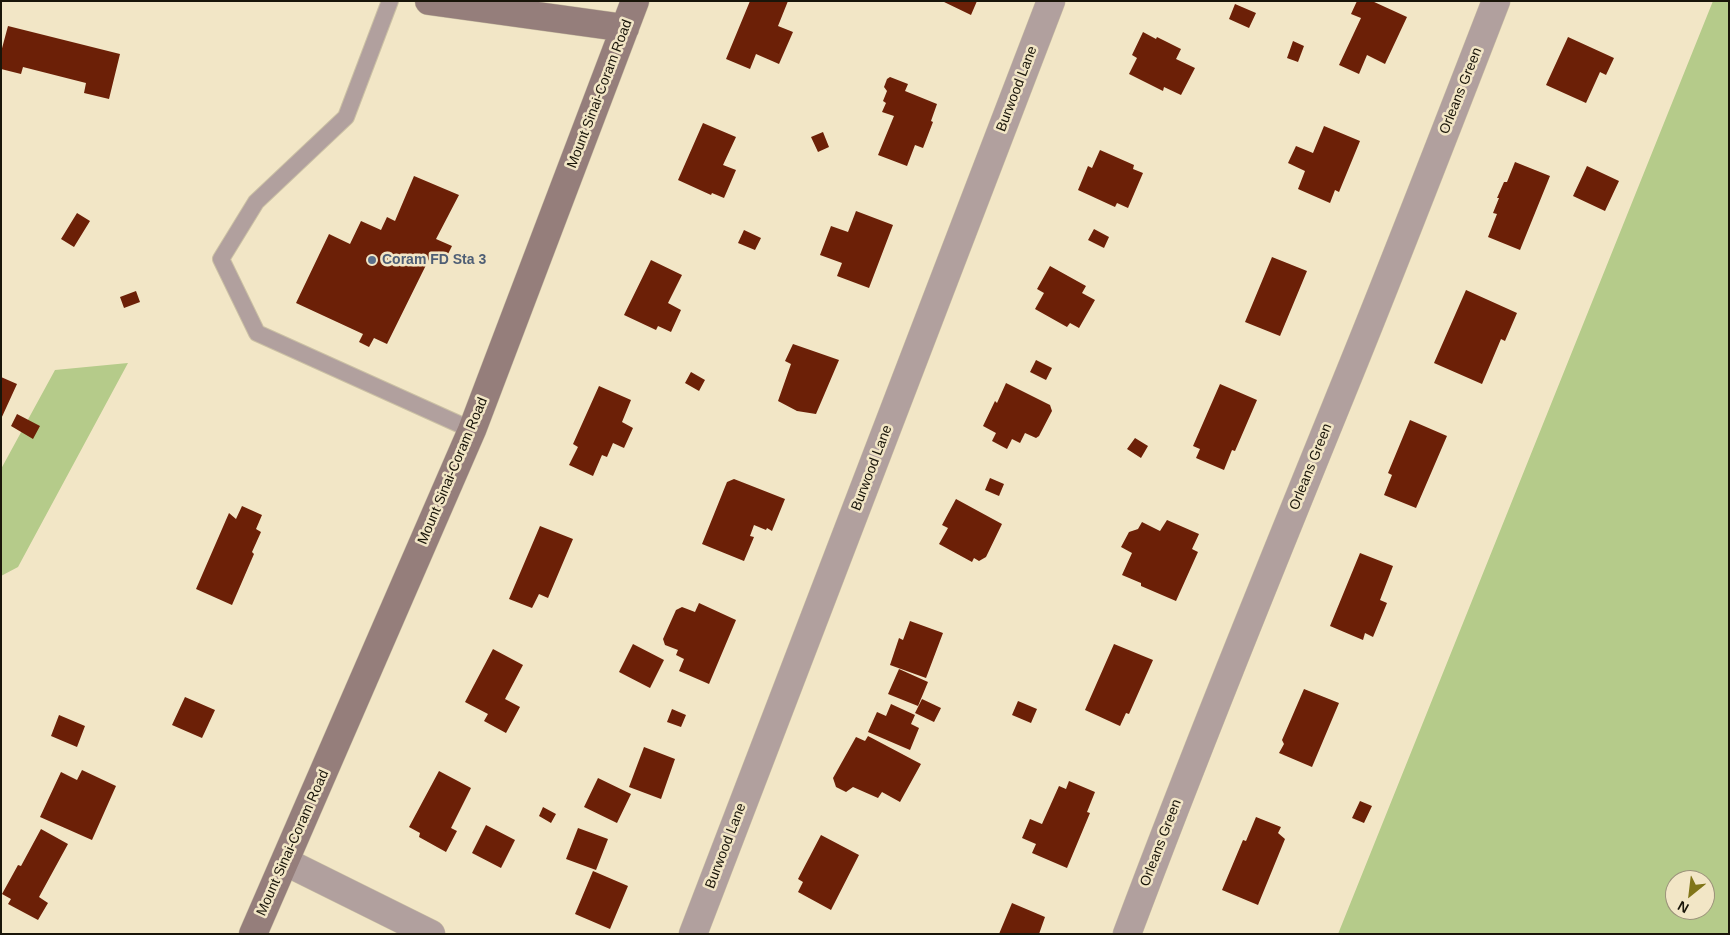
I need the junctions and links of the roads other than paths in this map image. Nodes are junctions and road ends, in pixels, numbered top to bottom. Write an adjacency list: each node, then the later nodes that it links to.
1 (390, 1): 7 (lane)
2 (429, 1): 6 (main road)
3 (635, 1): 6 (main road, Mount Sinai-Coram Road)
4 (1050, 1): 11 (street, Burwood Lane)
5 (1496, 1): 12 (street, Orleans Green)
6 (625, 28): 7 (main road, Mount Sinai-Coram Road)
7 (472, 430): 8 (main road, Mount Sinai-Coram Road)
8 (286, 862): 9 (main road, Mount Sinai-Coram Road); 10 (street)
9 (253, 934)
10 (431, 934)
11 (693, 934)
12 (1127, 934)

